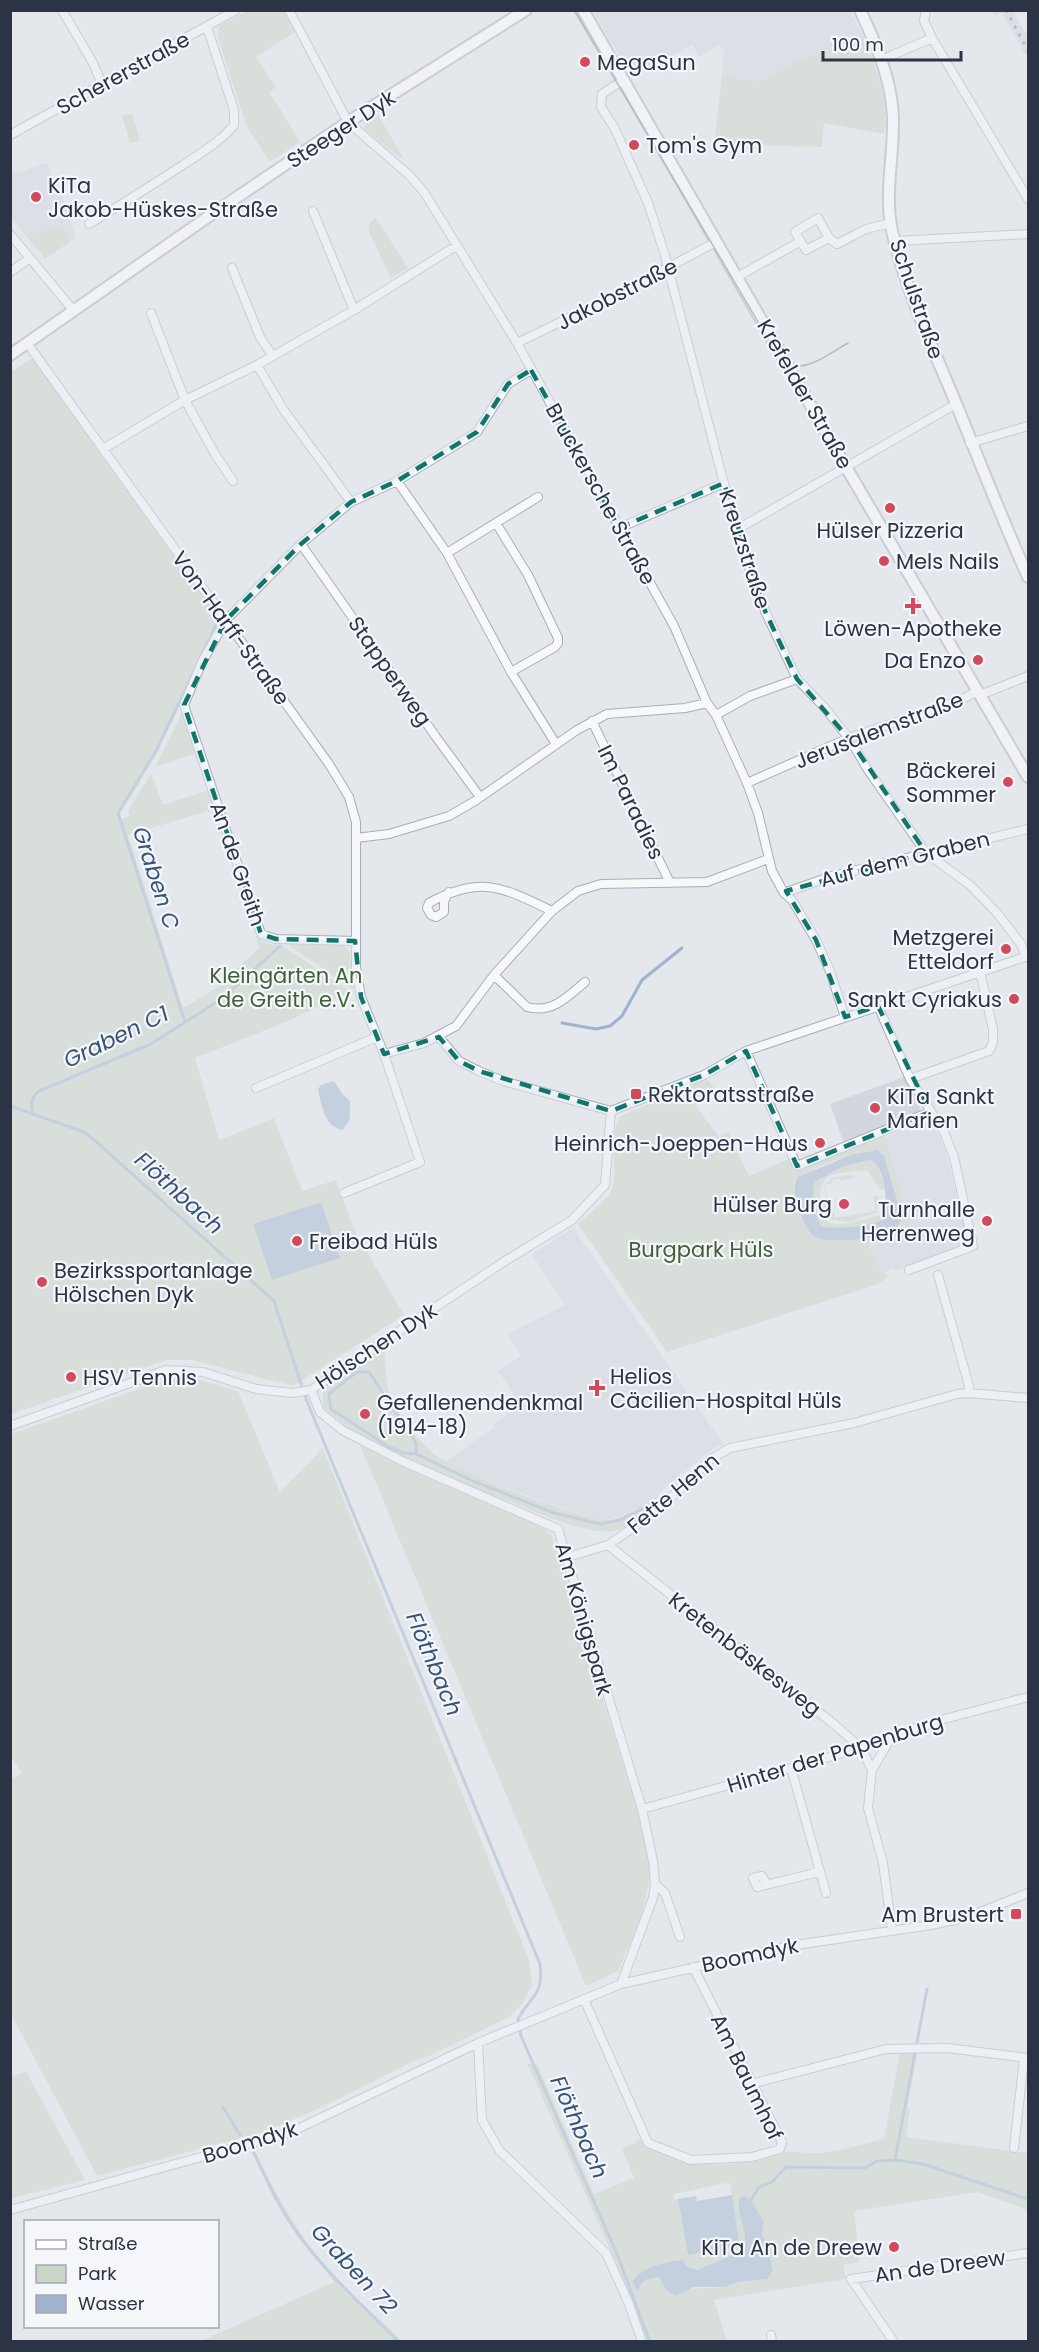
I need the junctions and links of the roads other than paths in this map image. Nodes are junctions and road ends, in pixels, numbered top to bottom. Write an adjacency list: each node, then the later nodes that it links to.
1 (62, 10): 12 (street)
2 (236, 10): 8 (street, Schererstraße)
3 (289, 10): 13 (street, Bruckersche Straße)
4 (526, 10): 13 (street, Steeger Dyk)
5 (583, 10): 11 (street, Krefelder Straße)
6 (860, 10): 10 (street, Schulstraße)
7 (926, 10): 9 (street)
8 (207, 27): 12 (street, Schererstraße); 18 (street)
9 (932, 38): 10 (street); 15 (street)
10 (881, 60): 17 (street, Schulstraße)
11 (622, 81): 23 (street, Krefelder Straße); 28 (street, Kreuzstraße)
12 (102, 84): 14 (street, Schererstraße)
13 (348, 123): 25 (street, Bruckersche Straße); 31 (street, Steeger Dyk)
14 (10, 135)
15 (1029, 199)
16 (313, 211): 32 (street)
17 (891, 223): 21 (street); 24 (street, Schulstraße)
18 (89, 224)
19 (10, 234): 26 (street)
20 (1029, 234): 24 (street)
21 (829, 238): 22 (street); 22 (street)
22 (801, 241): 30 (street)
23 (716, 242): 28 (street, Jakobstraße); 30 (street, Krefelder Straße)
24 (895, 242): 41 (street, Schulstraße)
25 (456, 246): 32 (street); 35 (street, Bruckersche Straße)
26 (30, 258): 29 (street); 31 (street)
27 (232, 268): 37 (street)
28 (668, 269): 35 (street, Jakobstraße); 48 (street, Kreuzstraße)
29 (10, 272)
30 (737, 277): 45 (street, Krefelder Straße)
31 (73, 310): 34 (street, Steeger Dyk)
32 (354, 310): 37 (street)
33 (151, 313): 40 (street)
34 (27, 343): 36 (street, Steeger Dyk); 44 (street, Von-Harff-Straße)
35 (517, 343): 39 (street, Bruckersche Straße)
36 (10, 355)
37 (272, 355): 38 (street)
38 (257, 365): 40 (street); 50 (street)
39 (531, 370): 47 (street); 52 (street, Bruckersche Straße)
40 (185, 400): 44 (street); 46 (street)
41 (956, 404): 43 (street, Schulstraße); 45 (street)
42 (1029, 426): 43 (street)
43 (970, 443): 56 (street, Schulstraße)
44 (103, 449): 57 (street, Von-Harff-Straße)
45 (846, 467): 53 (street); 61 (street, Krefelder Straße)
46 (233, 481)
47 (397, 481): 50 (street); 55 (street)
48 (724, 483): 52 (street); 53 (street, Kreuzstraße)
49 (538, 497): 51 (street)
50 (351, 502): 54 (street)
51 (496, 523): 55 (street); 58 (street)
52 (619, 528): 62 (street, Bruckersche Straße)
53 (736, 530): 60 (street, Kreuzstraße)
54 (301, 544): 57 (street); 69 (street, Stapperweg)
55 (447, 553): 58 (street)
56 (1029, 577)
57 (226, 620): 71 (street, Von-Harff-Straße); 78 (street, An de Greith)
58 (511, 672): 66 (street)
59 (1029, 676): 61 (street, Jerusalemstraße)
60 (796, 679): 63 (street); 65 (street, Kreuzstraße)
61 (979, 693): 65 (street, Jerusalemstraße); 67 (street, Krefelder Straße)
62 (707, 703): 63 (street, Bruckersche Straße); 64 (street)
63 (716, 715): 68 (street, Bruckersche Straße)
64 (592, 721): 66 (street); 74 (street, Im Paradies)
65 (849, 738): 68 (street, Jerusalemstraße); 72 (street, Kreuzstraße)
66 (556, 744): 69 (street)
67 (1029, 777)
68 (747, 783): 73 (street, Bruckersche Straße)
69 (480, 797): 71 (street)
70 (1029, 830): 72 (street, Auf dem Graben)
71 (356, 838): 78 (street, Von-Harff-Straße)
72 (926, 853): 76 (street, Auf dem Graben); 79 (street, Kreuzstraße)
73 (768, 859): 74 (street); 76 (street, Bruckersche Straße)
74 (670, 883): 77 (street)
75 (449, 892): 77 (street)
76 (784, 892): 84 (street, Bruckersche Straße)
77 (552, 911): 81 (street)
78 (356, 941): 85 (street, Von-Harff-Straße)
79 (1027, 956): 80 (street)
80 (980, 972): 83 (street); 89 (street)
81 (494, 975): 82 (street); 86 (street)
82 (585, 982)
83 (878, 1006): 84 (street); 89 (street)
84 (845, 1017): 87 (street)
85 (377, 1037): 88 (street, Von-Harff-Straße); 90 (street)
86 (439, 1037): 88 (street); 91 (street)
87 (746, 1051): 91 (street); 92 (street)
88 (384, 1054): 93 (street, Von-Harff-Straße)
89 (910, 1078): 92 (street)
90 (256, 1088)
91 (611, 1111): 96 (street, Hölschen Dyk)
92 (930, 1112): 94 (street)
93 (344, 1193)
94 (909, 1270)
95 (938, 1275): 97 (street)
96 (311, 1390): 99 (street, Hölschen Dyk); 101 (street, Am Königspark)
97 (968, 1393): 98 (street, Fette Henn); 100 (street, Fette Henn)
98 (1029, 1398)
99 (10, 1426)
100 (608, 1545): 101 (street, Fette Henn); 104 (street, Kretenbäskesweg)
101 (568, 1557): 107 (street, Am Königspark)
102 (1029, 1697): 103 (street, Hinter der Papenburg)
103 (893, 1735): 104 (street, Hinter der Papenburg); 106 (street)
104 (861, 1748): 105 (street, Hinter der Papenburg); 106 (street, Kretenbäskesweg)
105 (791, 1768): 107 (street, Hinter der Papenburg); 108 (street)
106 (872, 1770): 113 (street)
107 (642, 1809): 109 (street, Am Königspark)
108 (819, 1872): 110 (street); 111 (street)
109 (655, 1884): 114 (street, Am Königspark); 116 (street, Am Königspark)
110 (767, 1884)
111 (826, 1893)
112 (1029, 1893): 113 (street, Boomdyk)
113 (892, 1930): 115 (street, Boomdyk)
114 (680, 1937)
115 (693, 1967): 116 (street, Boomdyk); 120 (street, Am Baumhof)
116 (621, 1984): 117 (street, Boomdyk)
117 (584, 1999): 118 (street, Boomdyk); 120 (street, Am Baumhof)
118 (478, 2043): 122 (street, Boomdyk); 124 (street)
119 (1026, 2058): 120 (street); 121 (street)
120 (752, 2084)
121 (1014, 2148)
122 (10, 2210)
123 (1029, 2253): 125 (street, An de Dreew)
124 (642, 2342)
125 (894, 2342)

